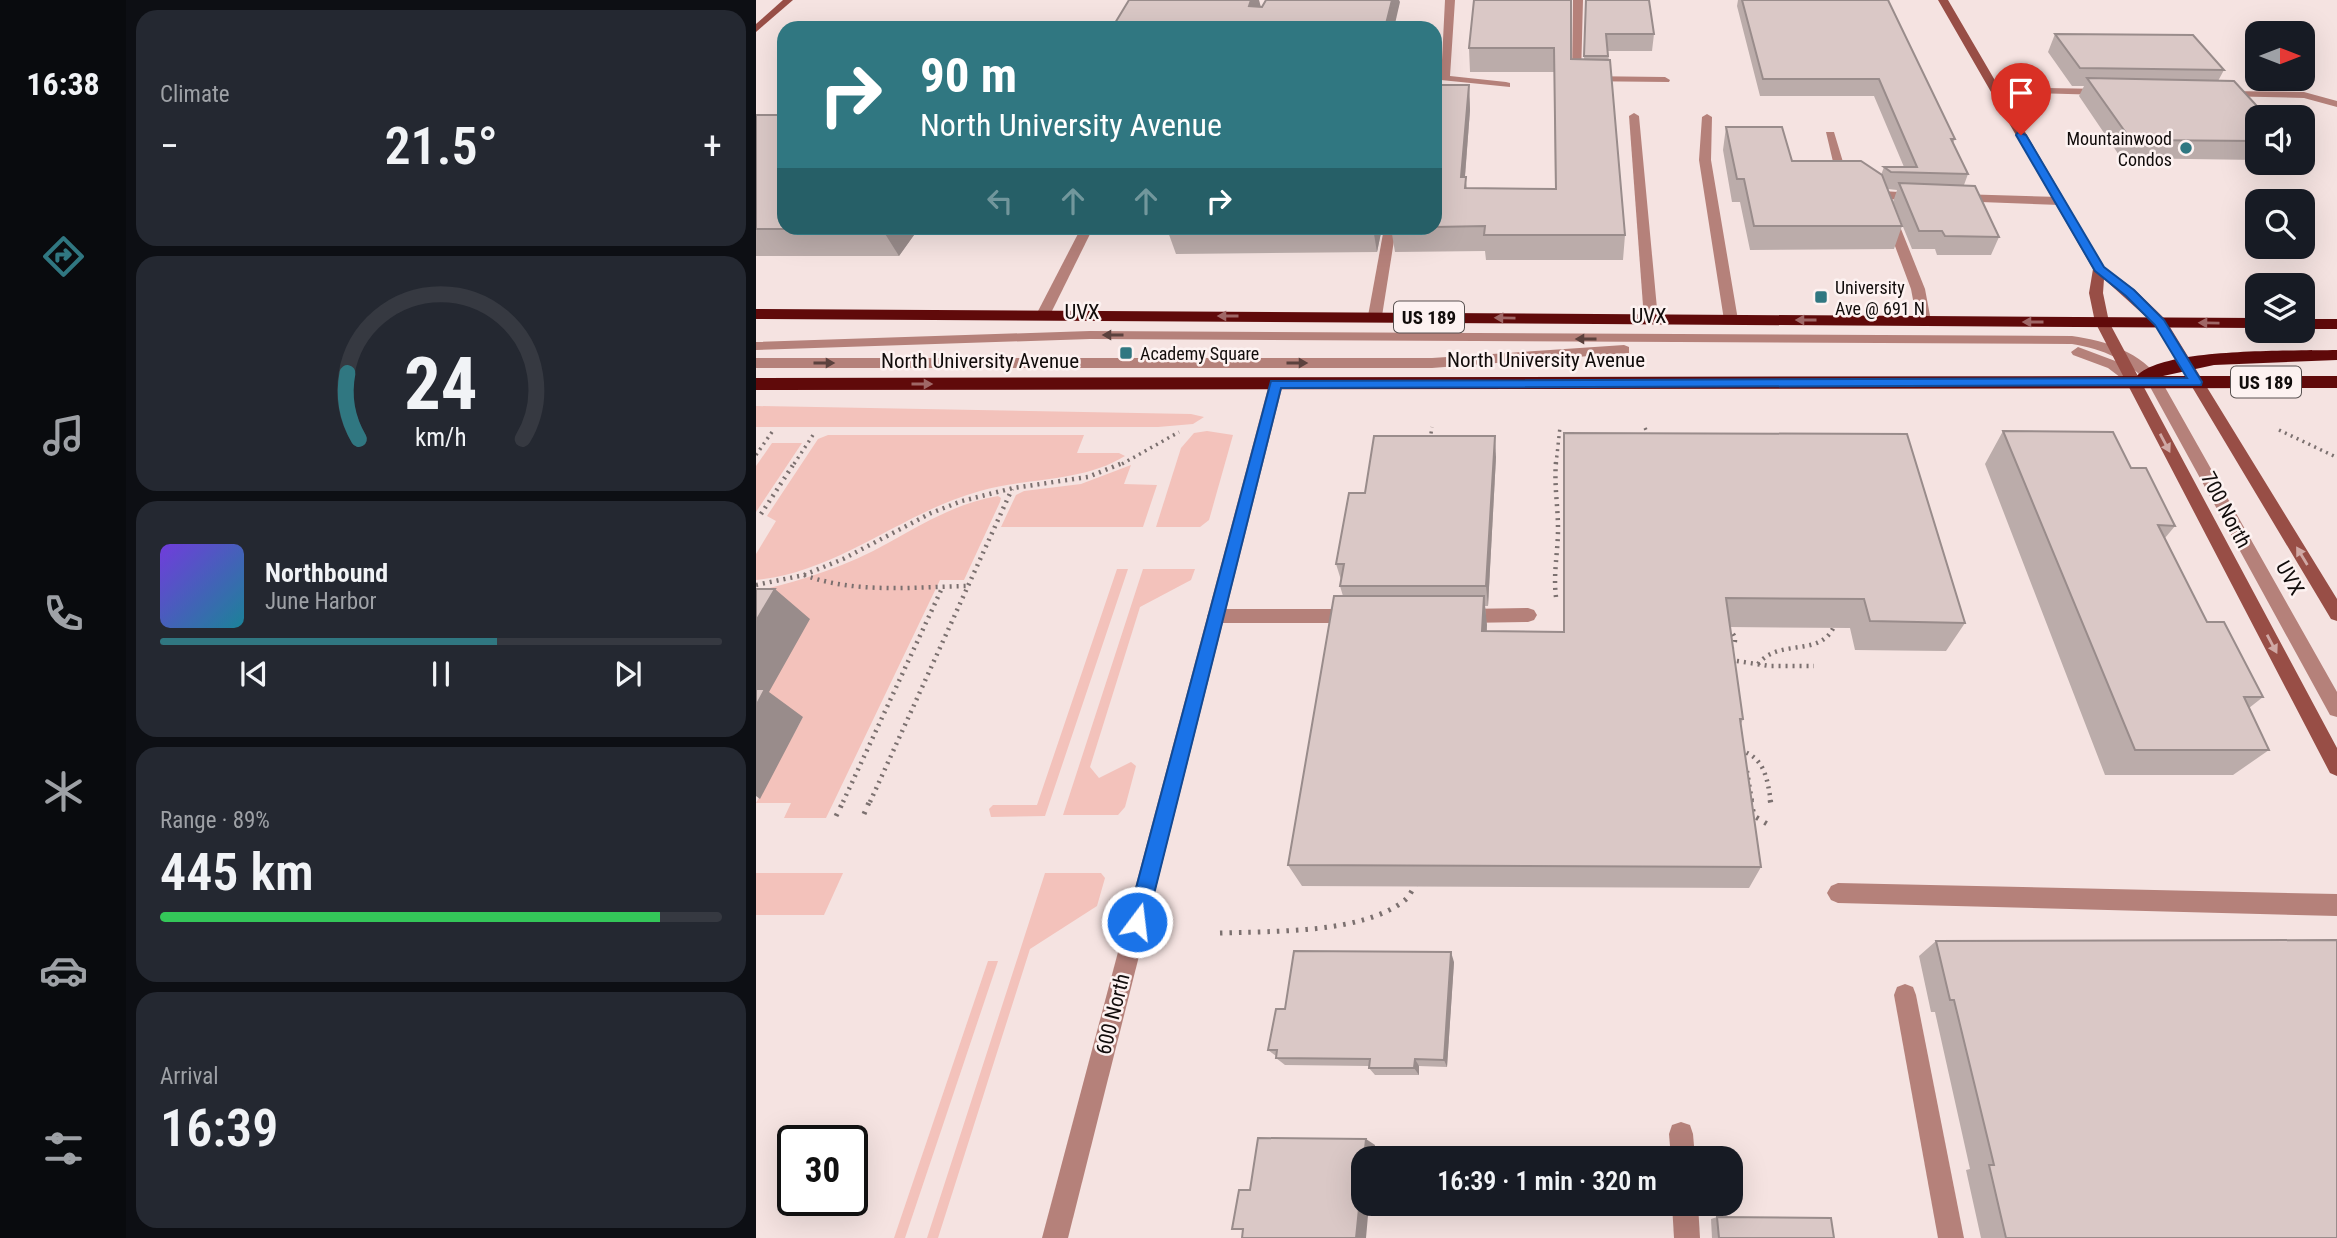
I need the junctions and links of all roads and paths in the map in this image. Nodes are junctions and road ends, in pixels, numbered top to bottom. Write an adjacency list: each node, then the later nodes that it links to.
1 (788, 0): 5 (street)
2 (1450, 0): 7 (street)
3 (1578, 0): 6 (street)
4 (1943, 0): 8 (street, 700 North)
5 (756, 29)
6 (1665, 80)
7 (1506, 85)
8 (1995, 90): 9 (street); 16 (street, 700 North)
9 (2118, 92)
10 (2211, 94): 11 (street)
11 (2337, 104)
12 (1634, 116): 23 (street)
13 (1707, 117): 24 (street)
14 (1830, 134): 15 (street)
15 (1873, 189): 16 (street); 25 (street)
16 (2060, 201): 19 (street, 700 North)
17 (1083, 235): 21 (street)
18 (1389, 235): 22 (street)
19 (2099, 269): 26 (street, 700 North); 27 (street, 700 North)
20 (756, 314): 21 (highway, North University Avenue / US 189)
21 (1043, 315): 22 (highway, North University Avenue / US 189, one-way to 21)
22 (1375, 316): 23 (highway, North University Avenue / US 189, one-way to 22)
23 (1651, 320): 24 (highway, North University Avenue / US 189)
24 (1731, 320): 25 (highway, North University Avenue / US 189, one-way to 24)
25 (1924, 321): 26 (highway, North University Avenue / US 189, one-way to 25)
26 (2102, 322): 27 (highway, North University Avenue / US 189); 32 (street, 700 North)
27 (2160, 322): 28 (highway, North University Avenue / US 189, one-way to 27); 35 (street, 700 North)
28 (2245, 323)
29 (2315, 324): 30 (highway)
30 (2337, 324)
31 (756, 346): 32 (street, UVX, one-way to 31)
32 (2118, 352): 36 (street, 700 North)
33 (2337, 355): 35 (highway)
34 (756, 363): 36 (street, UVX, one-way to 36)
35 (2185, 365): 36 (highway); 37 (street, 700 North)
36 (2146, 380): 37 (highway, North University Avenue / US 189); 40 (highway, North University Avenue / US 189); 72 (street, UVX); 76 (street, 700 North, one-way to 76)
37 (2196, 382): 38 (highway, North University Avenue / US 189); 60 (street, 700 North, one-way to 37)
38 (2337, 382)
39 (756, 384): 40 (highway, North University Avenue / US 189, one-way to 40)
40 (1276, 384): 62 (street, 600 North)
41 (1432, 427): 49 (path)
42 (1560, 427): 58 (path)
43 (1645, 428): 48 (path)
44 (2279, 430): 51 (path)
45 (772, 432): 50 (path)
46 (815, 432): 53 (path)
47 (1179, 432): 52 (path)
48 (1661, 441)
49 (1429, 447)
50 (756, 455)
51 (2336, 457)
52 (1013, 488): 54 (path); 57 (path)
53 (761, 514)
54 (804, 575): 55 (path); 56 (path)
55 (756, 585)
56 (943, 586): 57 (path); 79 (path)
57 (968, 586): 78 (path)
58 (1558, 607)
59 (1833, 612): 69 (path)
60 (2337, 614)
61 (1528, 615): 64 (street)
62 (1216, 616): 63 (street); 89 (street, 600 North)
63 (1366, 616)
64 (1447, 616)
65 (1702, 636): 66 (path)
66 (1714, 636): 67 (path); 67 (path)
67 (1727, 650): 68 (path)
68 (1730, 660): 69 (path); 71 (path)
69 (1758, 664): 70 (path)
70 (1814, 666)
71 (1733, 673)
72 (2337, 709)
73 (1738, 737): 74 (path)
74 (1739, 750): 75 (path); 77 (path); 80 (path)
75 (1729, 751)
76 (2337, 767)
77 (1772, 809)
78 (864, 814)
79 (836, 816)
80 (1769, 825)
81 (1418, 876): 84 (path)
82 (1838, 893): 83 (street)
83 (2337, 905)
84 (1220, 933)
85 (1905, 995): 91 (street)
86 (1681, 1133): 87 (street)
87 (1682, 1146)
88 (1686, 1216): 90 (street)
89 (1055, 1238)
90 (1687, 1238)
91 (1951, 1238)

